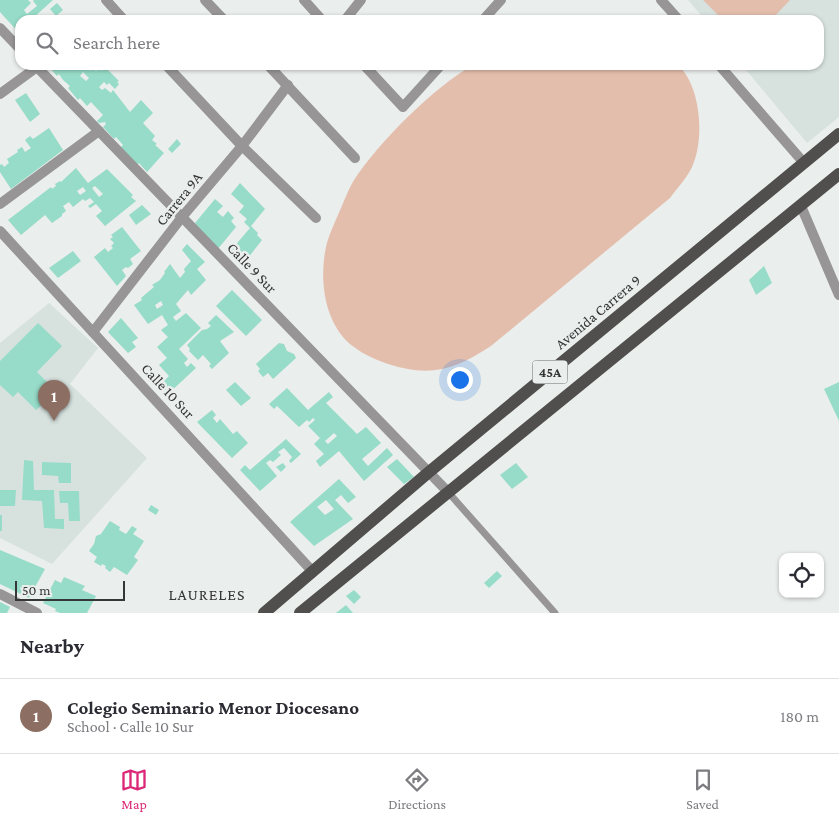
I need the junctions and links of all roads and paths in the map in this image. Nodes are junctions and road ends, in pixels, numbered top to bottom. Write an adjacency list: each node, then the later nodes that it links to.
1 (106, 0): 7 (street)
2 (205, 0): 8 (street)
3 (304, 0): 9 (street)
4 (361, 0): 10 (street)
5 (501, 0): 11 (street)
6 (661, 0): 12 (street)
7 (120, 15)
8 (219, 15)
9 (318, 15)
10 (349, 15)
11 (488, 15)
12 (674, 15)
13 (0, 28): 14 (street)
14 (15, 44)
15 (31, 70): 23 (street)
16 (40, 70): 24 (street, Calle 9 Sur)
17 (171, 70): 26 (street)
18 (273, 70): 22 (street)
19 (369, 70): 20 (street)
20 (436, 70)
21 (723, 70): 28 (street)
22 (288, 85): 26 (street, Carrera 9A); 27 (street)
23 (0, 94)
24 (99, 131): 30 (street); 32 (street, Calle 9 Sur)
25 (839, 134): 28 (main road, Avenida Carrera 9 / 45A)
26 (242, 146): 32 (street, Carrera 9A); 33 (street)
27 (354, 158)
28 (804, 162): 37 (main road, Avenida Carrera 9 / 45A)
29 (839, 174): 31 (main road, 45A)
30 (0, 204)
31 (801, 206): 35 (street); 38 (main road, 45A)
32 (182, 217): 36 (street, Carrera 9A); 37 (street, Calle 9 Sur)
33 (316, 218)
34 (0, 231): 36 (street, Calle 10 Sur)
35 (839, 295)
36 (92, 332): 39 (street, Calle 10 Sur)
37 (429, 472): 38 (street, Calle 9 Sur); 39 (main road, Avenida Carrera 9 / 45A)
38 (448, 492): 43 (main road, 45A); 44 (lane)
39 (313, 572): 42 (main road, Avenida Carrera 9 / 45A)
40 (0, 594): 41 (street)
41 (37, 613)
42 (264, 613)
43 (300, 613)
44 (555, 613)

